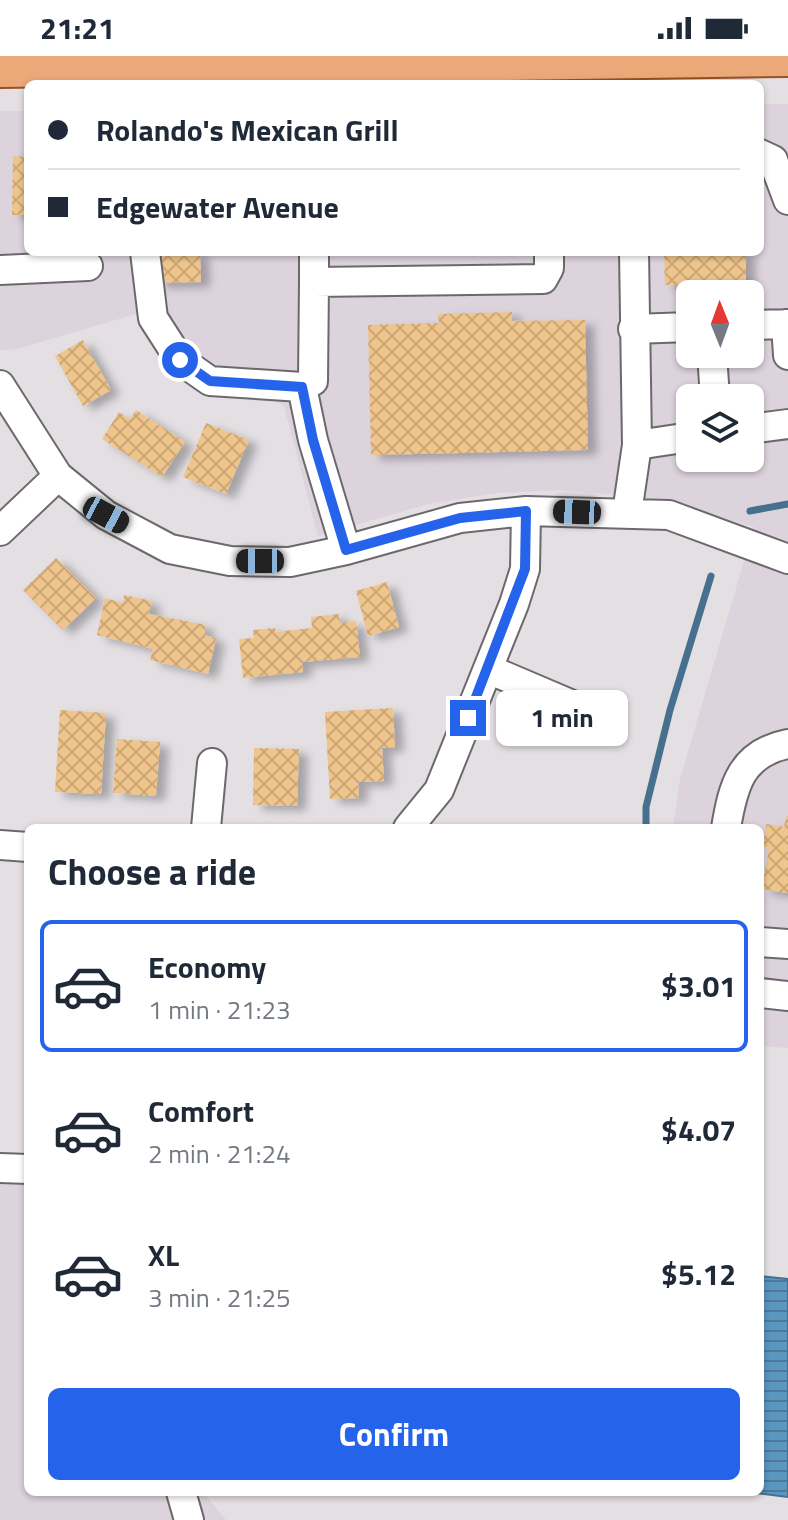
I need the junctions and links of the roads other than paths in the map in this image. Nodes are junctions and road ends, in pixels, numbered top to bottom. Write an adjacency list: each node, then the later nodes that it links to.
1 (788, 59): 2 (main road)
2 (166, 64): 3 (main road); 4 (street)
3 (0, 70)
4 (234, 80)
5 (764, 156): 6 (street)
6 (788, 200)
7 (145, 256): 20 (street)
8 (314, 256): 13 (street)
9 (549, 256): 13 (street)
10 (634, 256): 17 (street)
11 (88, 266): 12 (street)
12 (0, 270)
13 (314, 282): 20 (street)
14 (787, 324): 15 (street); 18 (street)
15 (764, 325)
16 (676, 327): 17 (street)
17 (633, 329): 24 (street)
18 (788, 355)
19 (0, 385): 25 (street)
20 (302, 387): 29 (street)
21 (788, 424): 22 (street)
22 (764, 427)
23 (676, 439): 24 (street)
24 (637, 445): 27 (street)
25 (58, 476): 28 (street); 29 (street)
26 (526, 511): 27 (street); 29 (street); 31 (street)
27 (627, 513): 30 (street)
28 (0, 531)
29 (346, 550)
30 (788, 559)
31 (488, 669): 32 (street); 36 (street)
32 (570, 704)
33 (788, 744): 37 (street)
34 (212, 763): 35 (street)
35 (206, 824)
36 (411, 824)
37 (727, 824)
38 (0, 845): 39 (street)
39 (24, 847)
40 (764, 942): 41 (street)
41 (788, 944)
42 (764, 993): 43 (street)
43 (788, 996)
44 (0, 1168): 45 (street)
45 (24, 1169)
46 (182, 1496): 47 (street)
47 (189, 1520)

